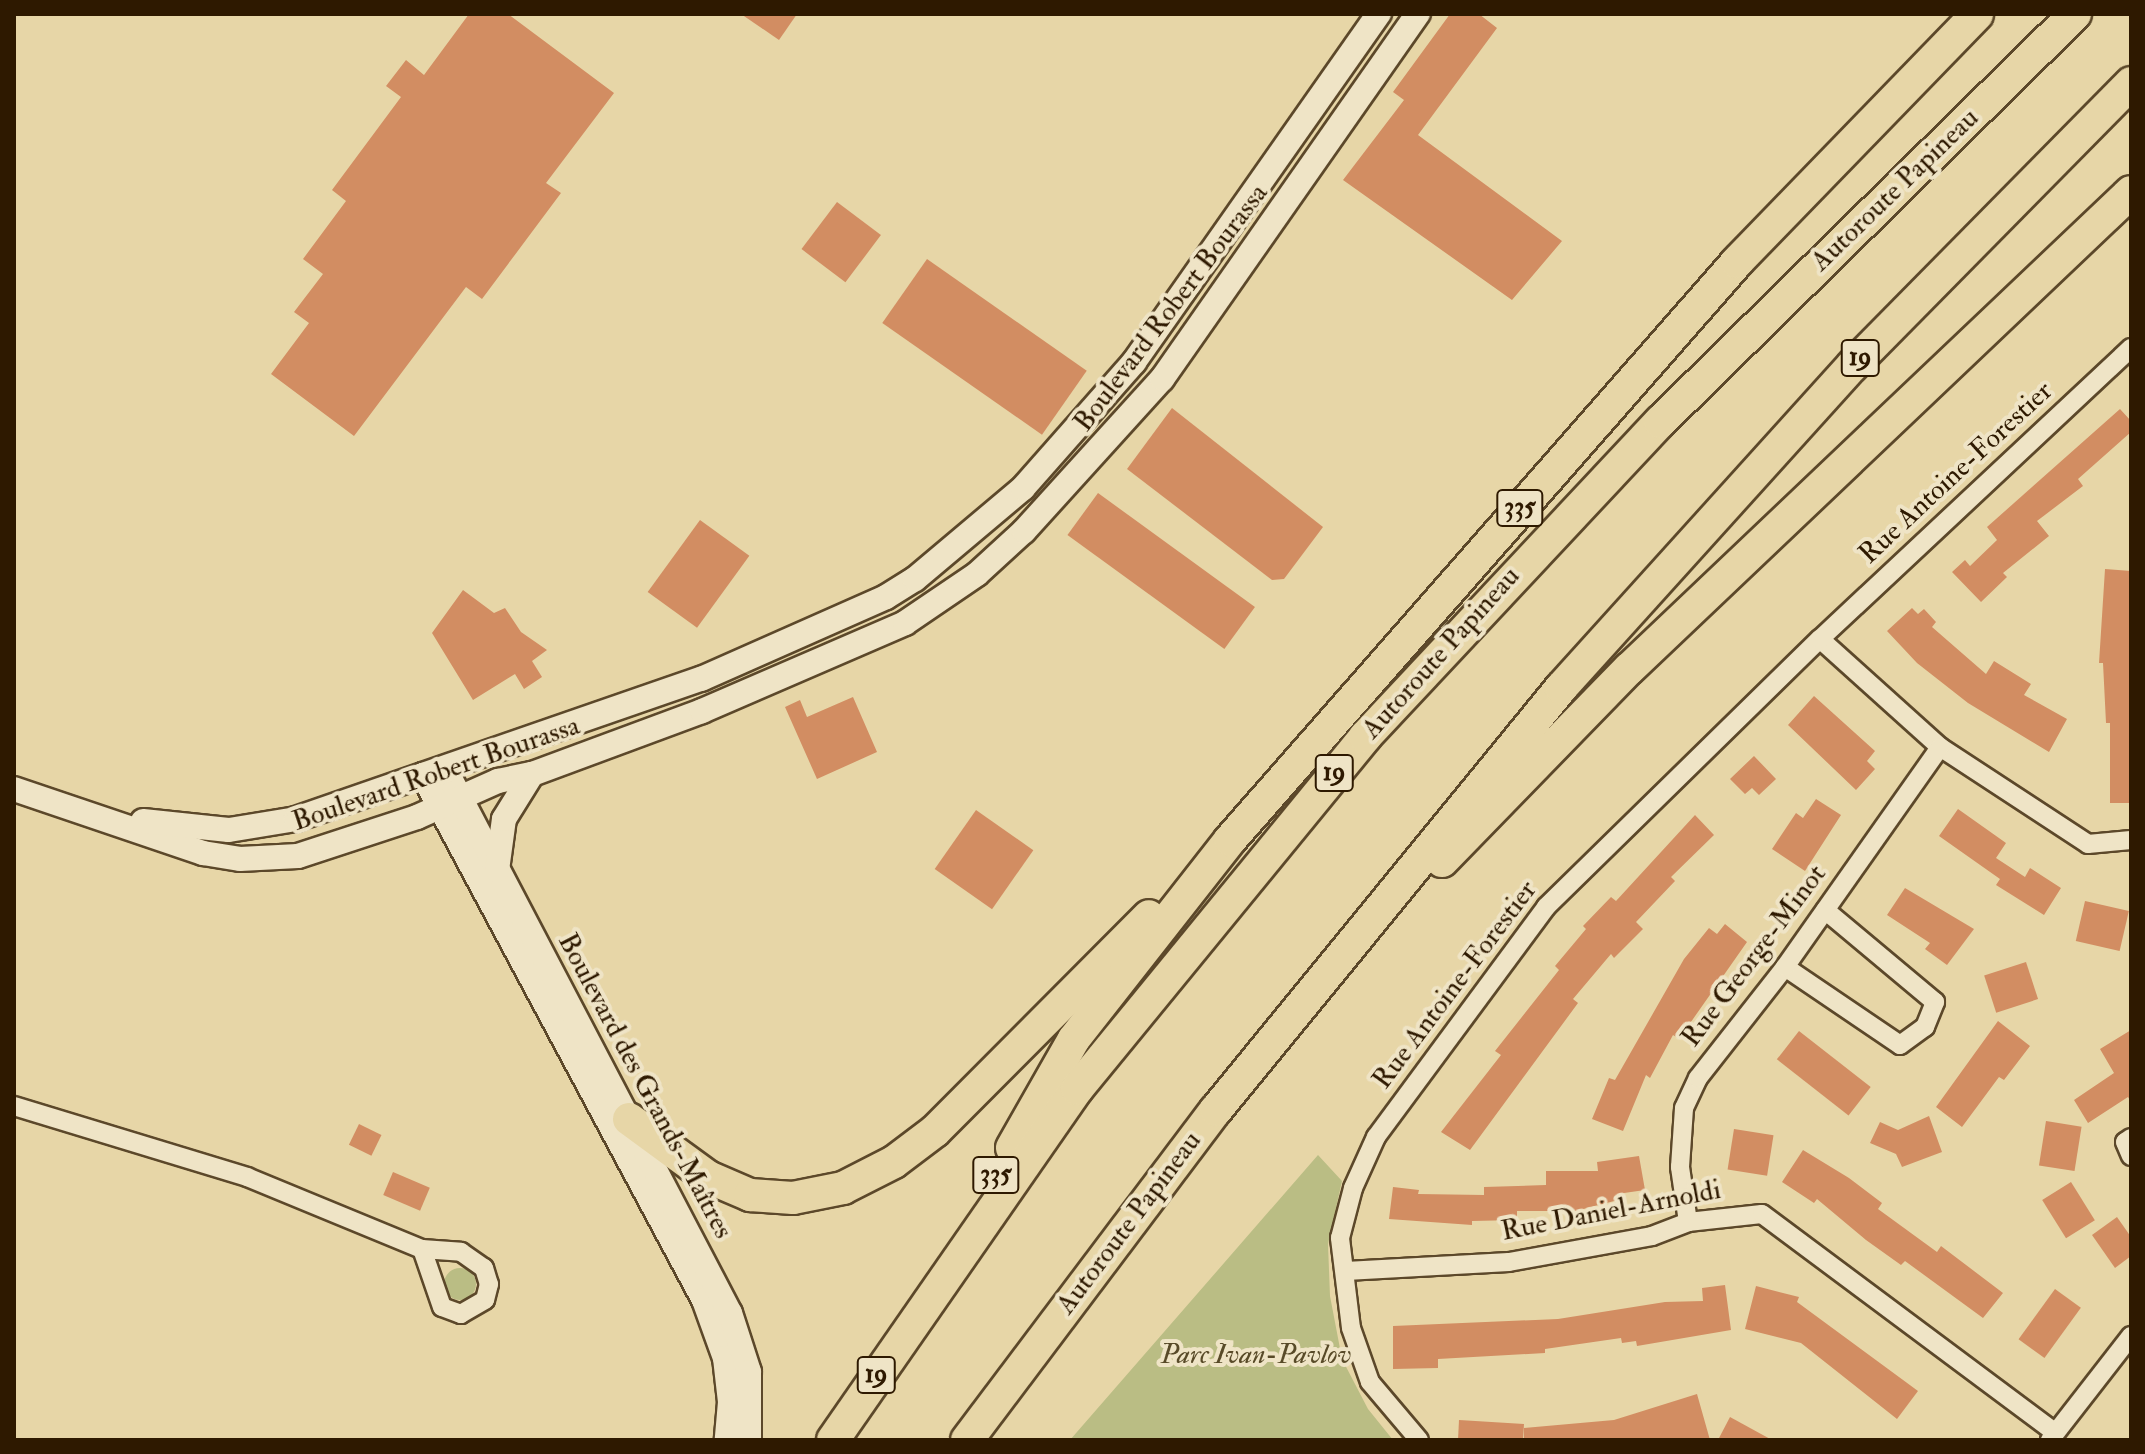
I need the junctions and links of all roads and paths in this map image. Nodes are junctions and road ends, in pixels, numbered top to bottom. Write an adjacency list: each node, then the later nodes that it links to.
1 (1379, 14): 14 (street, Boulevard Robert Bourassa)
2 (1418, 14): 15 (street, Boulevard Robert Bourassa)
3 (1947, 14): 7 (highway)
4 (1977, 14): 7 (highway, 335)
5 (2075, 14): 32 (highway, Autoroute Papineau / 19)
6 (2131, 83): 24 (highway, Autoroute Papineau / 19)
7 (1813, 180): 19 (highway, 335)
8 (2131, 192): 10 (highway)
9 (2131, 206): 10 (highway)
10 (2063, 256): 24 (highway)
11 (2131, 348): 12 (street, Rue Antoine-Forestier)
12 (1820, 639): 13 (street); 31 (street, Rue Antoine-Forestier)
13 (1940, 747): 20 (street); 22 (street, Rue George-Minot)
14 (435, 773): 17 (street, Boulevard des Grands-Maîtres); 18 (street, Boulevard Robert Bourassa)
15 (532, 774): 17 (street, Boulevard Robert Bourassa); 21 (street)
16 (14, 789): 18 (street)
17 (449, 802): 18 (street, Boulevard Robert Bourassa); 21 (street, Boulevard des Grands-Maîtres); 35 (street, Boulevard des Grands-Maîtres)
18 (97, 814)
19 (1230, 840): 26 (highway); 32 (highway, 335)
20 (2131, 840)
21 (497, 870): 26 (street, Boulevard des Grands-Maîtres)
22 (1825, 910): 23 (street, Rue George-Minot); 23 (street)
23 (1785, 967): 29 (street, Rue George-Minot)
24 (1274, 1039): 38 (highway, Autoroute Papineau / 19)
25 (14, 1106): 30 (street)
26 (629, 1119): 36 (street, Boulevard des Grands-Maîtres)
27 (2131, 1138): 28 (street)
28 (2131, 1156)
29 (1688, 1222): 31 (street, Rue Daniel-Arnoldi); 34 (street, Rue Daniel-Arnoldi)
30 (422, 1249)
31 (1346, 1271): 39 (street, Rue Antoine-Forestier)
32 (919, 1311): 37 (highway, Autoroute Papineau / 19)
33 (2131, 1336): 34 (street)
34 (2053, 1436)
35 (727, 1440)
36 (749, 1440)
37 (833, 1440)
38 (967, 1440)
39 (1419, 1440)

